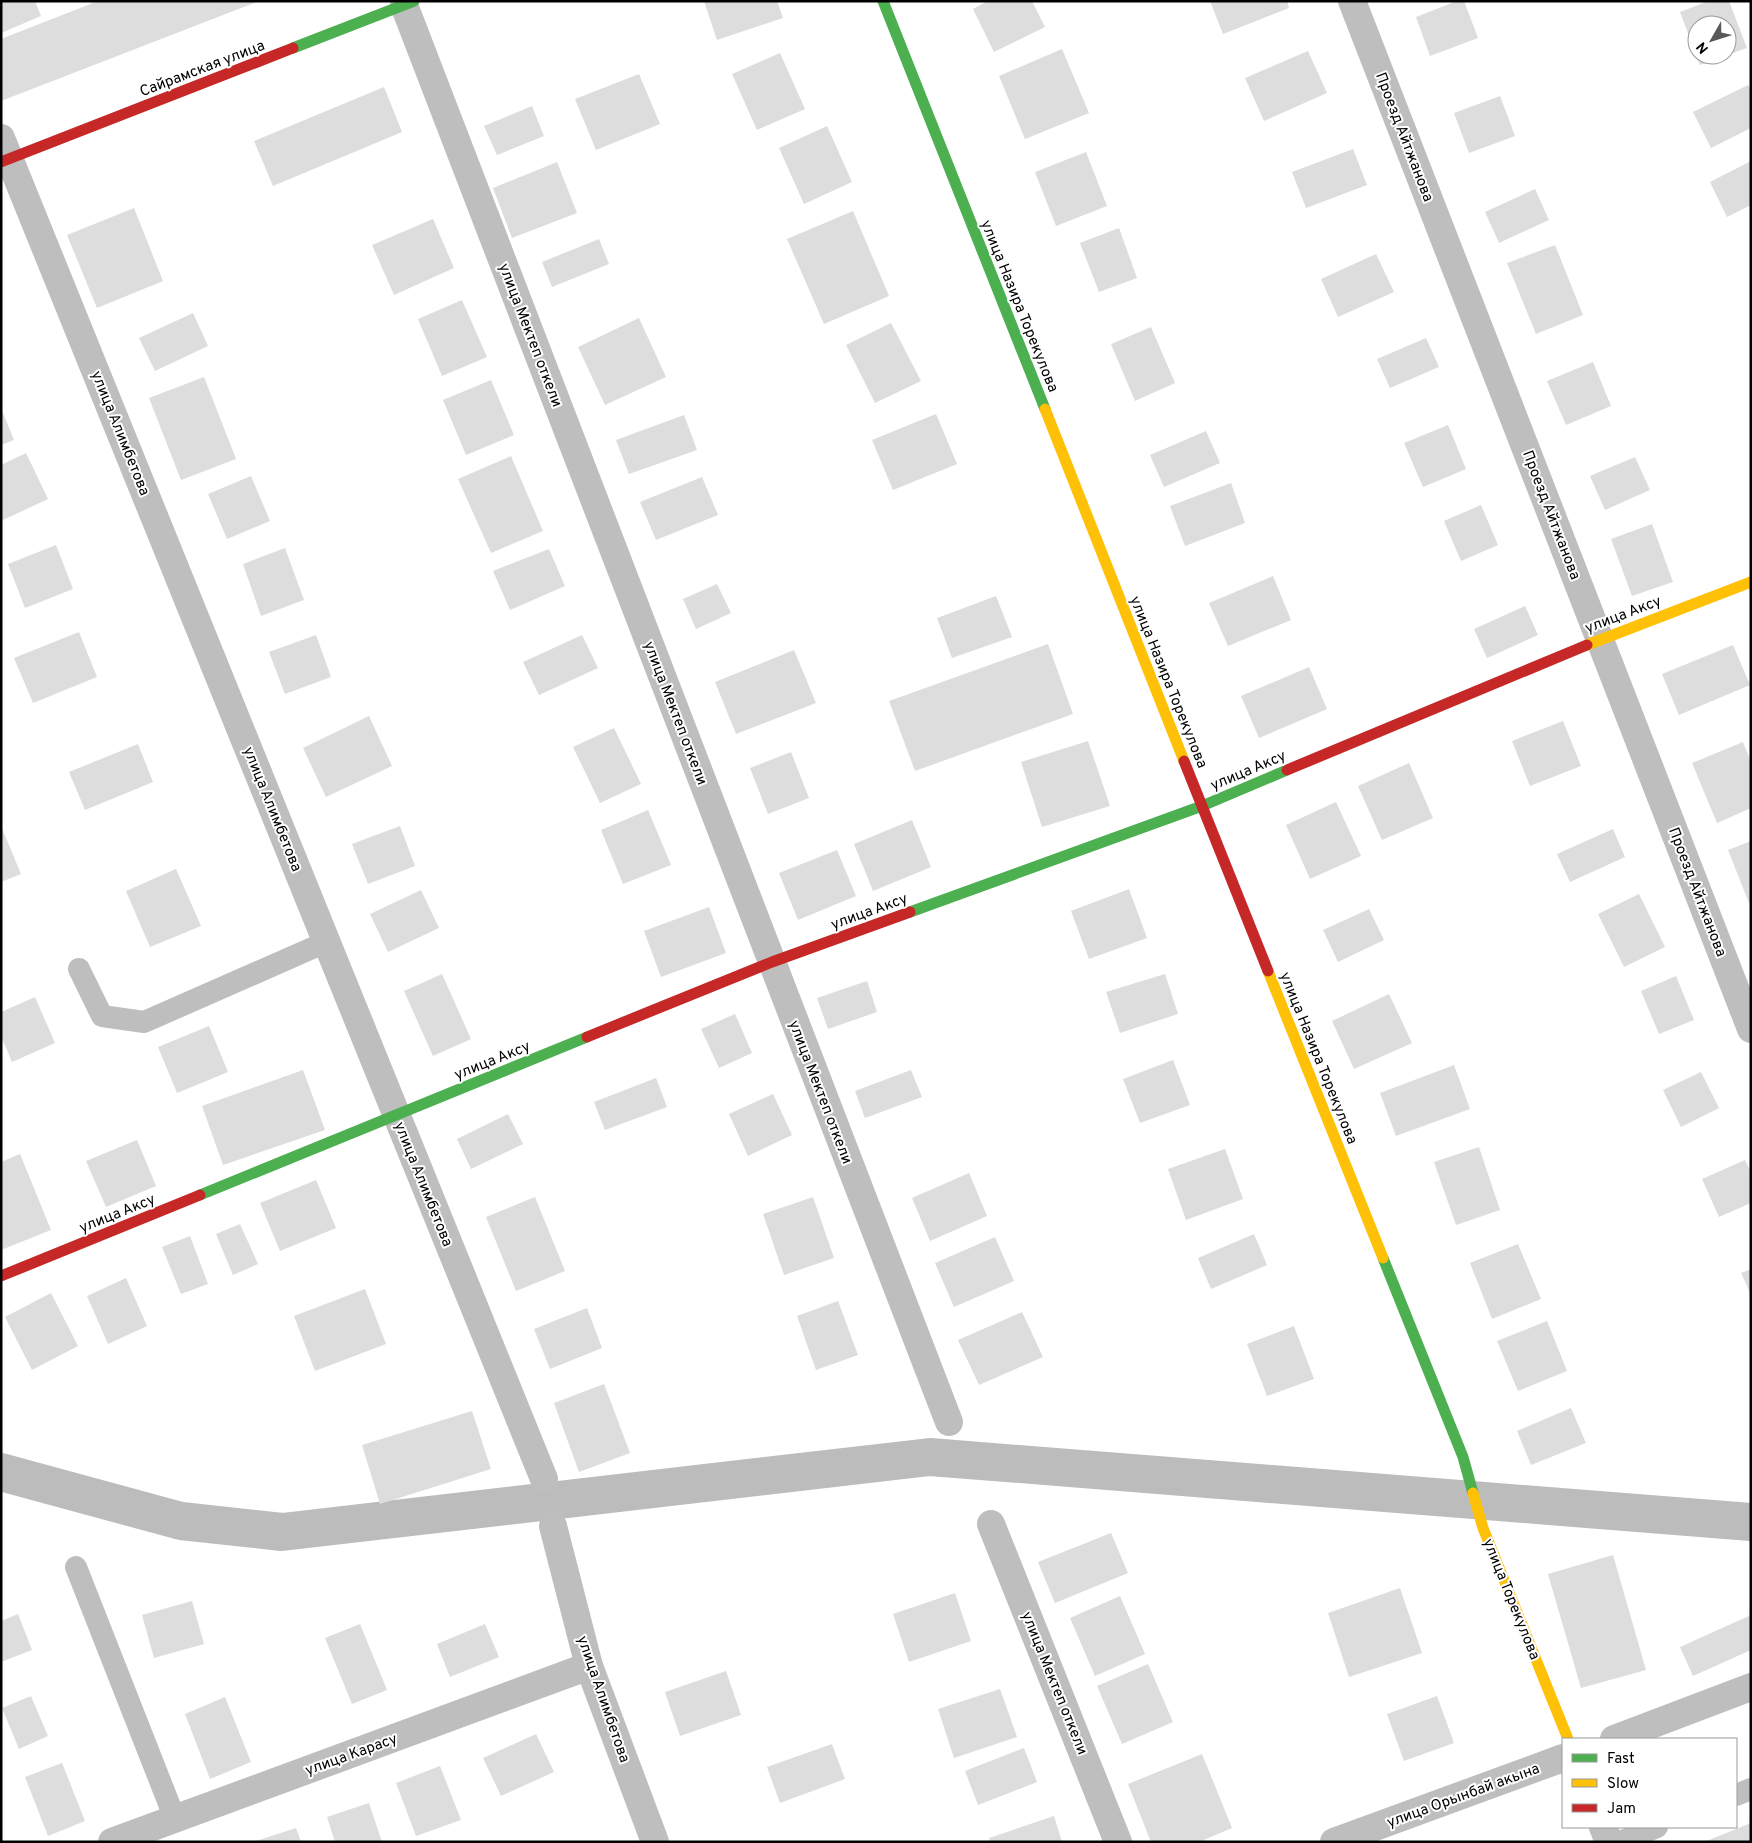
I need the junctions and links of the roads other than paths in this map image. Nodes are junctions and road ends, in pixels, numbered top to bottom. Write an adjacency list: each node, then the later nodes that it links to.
1 (883, 1): 7 (street, улица Назира Торекулова)
2 (1352, 1): 6 (street, Проезд Айтжанова)
3 (409, 3): 4 (street, Сайрамская улица); 9 (street, улица Мектеп откели)
4 (4, 153): 8 (street, улица Алимбетова)
5 (1751, 582): 6 (street, улица Аксу)
6 (1600, 639): 7 (street, улица Аксу); 11 (street, Проезд Айтжанова)
7 (1202, 806): 9 (street, улица Аксу); 15 (street, улица Назира Торекулова)
8 (326, 942): 10 (lane); 12 (street, улица Алимбетова)
9 (772, 962): 12 (street, улица Аксу); 14 (street, улица Мектеп откели)
10 (79, 968)
11 (1751, 1029)
12 (397, 1115): 13 (street, улица Аксу); 16 (street, улица Алимбетова)
13 (1, 1276)
14 (949, 1422)
15 (1463, 1457): 22 (street, улица Торекулова)
16 (544, 1479)
17 (991, 1524): 32 (street, улица Мектеп откели)
18 (553, 1526): 20 (street, улица Алимбетова)
19 (76, 1567): 27 (lane)
20 (589, 1666): 27 (street, улица Карасу); 31 (street, улица Алимбетова)
21 (1751, 1687): 23 (street)
22 (1568, 1738)
23 (1617, 1738)
24 (1562, 1758): 33 (street, улица Орынбай акына)
25 (1751, 1789): 26 (lane)
26 (1737, 1795)
27 (175, 1819): 30 (street, улица Карасу)
28 (1603, 1828): 34 (street)
29 (1655, 1828): 35 (lane)
30 (112, 1842)
31 (655, 1842)
32 (1118, 1842)
33 (1334, 1842)
34 (1609, 1842)
35 (1620, 1842)

